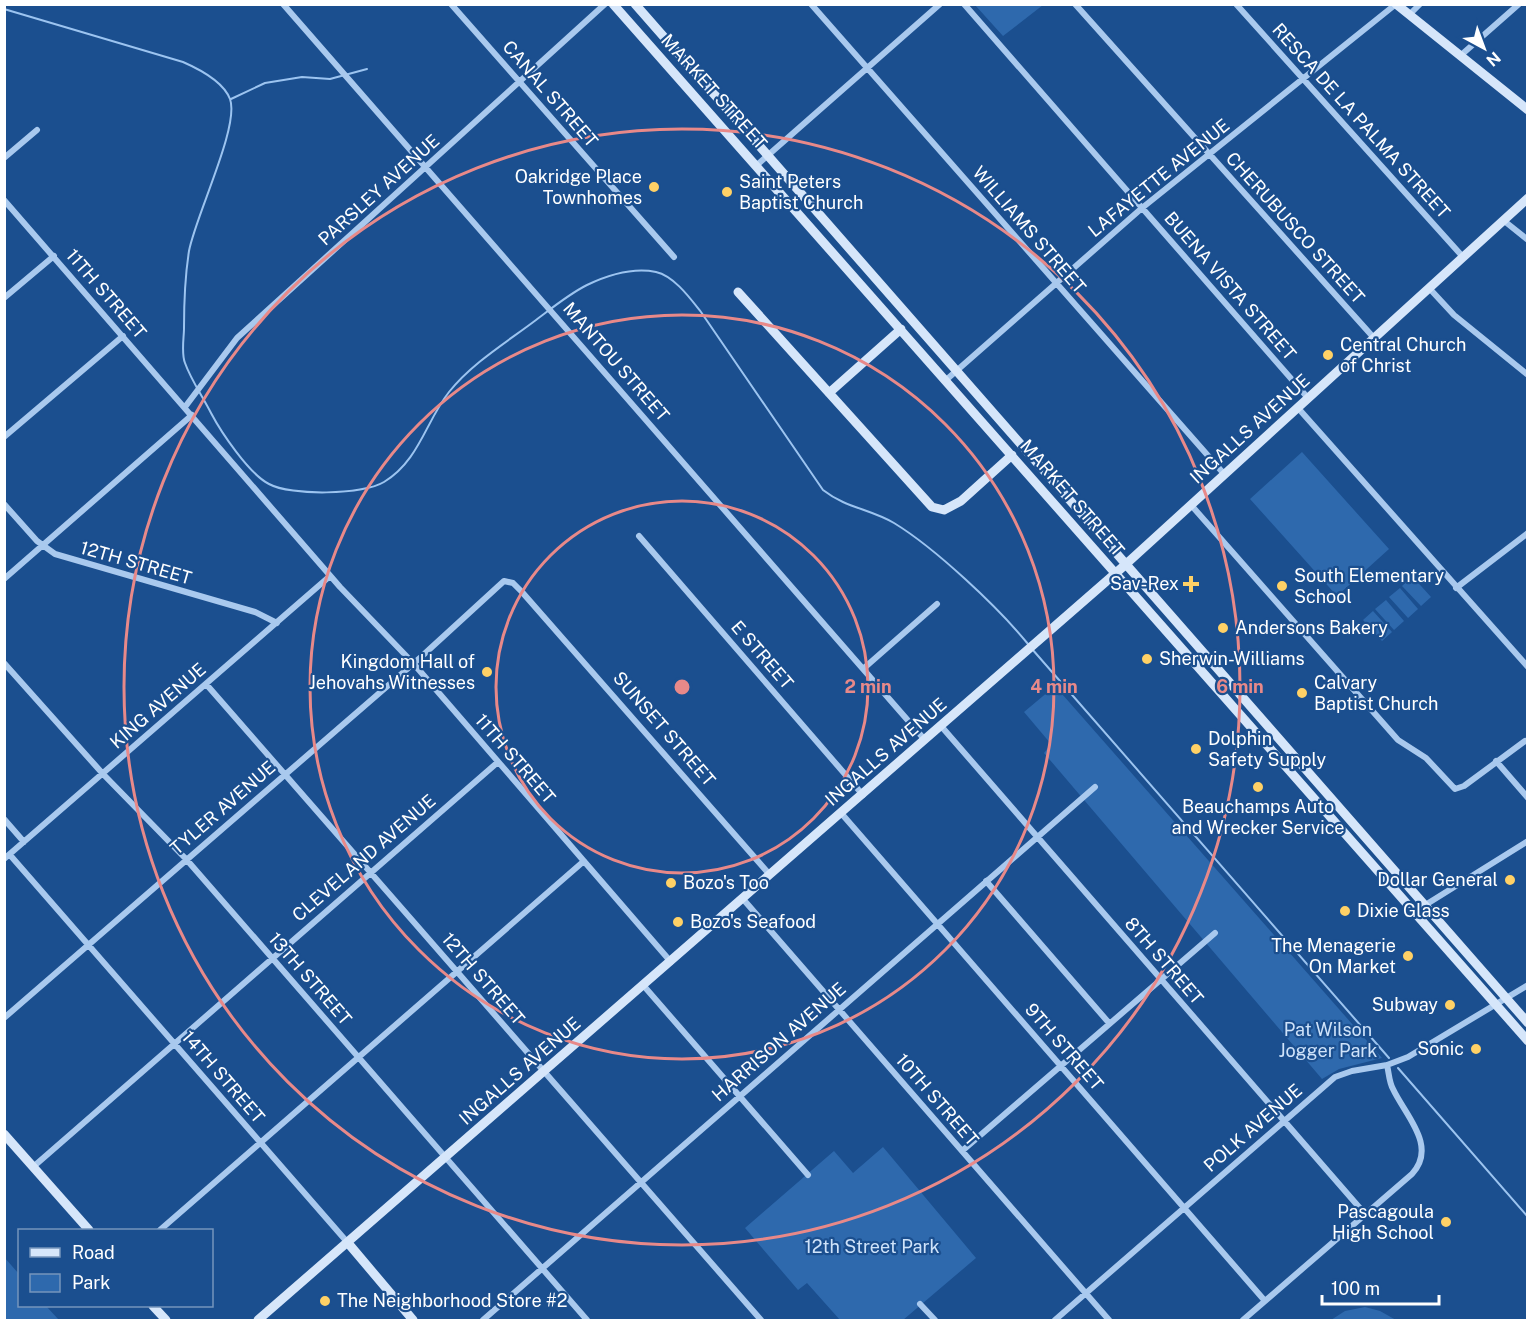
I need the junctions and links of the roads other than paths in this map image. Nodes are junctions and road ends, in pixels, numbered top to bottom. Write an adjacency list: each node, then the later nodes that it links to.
1 (283, 4): 25 (street, MANTOU STREET)
2 (451, 4): 18 (street, CANAL STREET)
3 (605, 4): 18 (street, PARSLEY AVENUE)
4 (614, 4): 24 (street, MARKET STREET)
5 (635, 4): 22 (street, MARKET STREET)
6 (811, 4): 16 (street, WILLIAMS STREET)
7 (940, 4): 16 (street)
8 (964, 4): 28 (street, BUENA VISTA STREET)
9 (1075, 4): 21 (street, CHERUBUSCO STREET)
10 (1236, 4): 17 (street, RESCA DE LA PALMA STREET)
11 (1396, 4): 14 (street); 17 (street, LAFAYETTE AVENUE)
12 (1420, 4): 14 (street)
13 (1519, 4): 15 (street)
14 (1409, 15): 15 (street)
15 (1460, 56): 19 (street)
16 (867, 68): 22 (street); 34 (street, WILLIAMS STREET)
17 (1304, 80): 21 (street, LAFAYETTE AVENUE); 33 (street, RESCA DE LA PALMA STREET)
18 (520, 83): 25 (street, PARSLEY AVENUE); 32 (street, CANAL STREET)
19 (1527, 110)
20 (37, 130): 23 (street)
21 (1209, 155): 28 (street, LAFAYETTE AVENUE); 40 (street, CHERUBUSCO STREET)
22 (766, 156): 24 (street); 41 (street, MARKET STREET)
23 (4, 158)
24 (757, 165): 38 (street, MARKET STREET)
25 (426, 168): 46 (street, PARSLEY AVENUE); 68 (street, MANTOU STREET)
26 (1527, 198): 29 (street, INGALLS AVENUE)
27 (4, 200): 31 (street, 11TH STREET)
28 (1142, 208): 34 (street, LAFAYETTE AVENUE); 45 (street, BUENA VISTA STREET)
29 (1503, 220): 30 (street); 33 (street, INGALLS AVENUE)
30 (1527, 240)
31 (54, 256): 37 (street); 39 (street, 11TH STREET)
32 (674, 257)
33 (1463, 257): 35 (street, INGALLS AVENUE)
34 (1056, 284): 41 (street, LAFAYETTE AVENUE); 51 (street, WILLIAMS STREET)
35 (1429, 288): 40 (street, INGALLS AVENUE); 42 (street)
36 (738, 292): 44 (street)
37 (4, 298)
38 (901, 329): 43 (street, MARKET STREET); 44 (street)
39 (123, 336): 46 (street, 11TH STREET); 49 (street)
40 (1374, 338): 45 (street, INGALLS AVENUE)
41 (955, 371): 43 (street, LAFAYETTE AVENUE); 57 (street, MARKET STREET)
42 (1527, 375)
43 (946, 380): 50 (street, MARKET STREET)
44 (829, 393): 50 (street)
45 (1308, 398): 47 (street, INGALLS AVENUE)
46 (185, 407): 48 (street, 11TH STREET)
47 (1298, 408): 51 (street, INGALLS AVENUE); 61 (street)
48 (192, 415): 56 (street); 59 (street, 11TH STREET)
49 (4, 437)
50 (1012, 455): 58 (street, MARKET STREET)
51 (1224, 475): 53 (street, INGALLS AVENUE)
52 (4, 504): 56 (street, 12TH STREET)
53 (1191, 505): 57 (street, INGALLS AVENUE); 73 (street)
54 (1527, 533): 61 (street)
55 (639, 536): 78 (street, E STREET)
56 (42, 546): 60 (street); 64 (street, 12TH STREET)
57 (1125, 565): 58 (street, INGALLS AVENUE); 92 (street, MARKET STREET)
58 (1116, 573): 70 (street, INGALLS AVENUE); 93 (street, MARKET STREET)
59 (330, 576): 64 (street, KING AVENUE); 66 (street, 11TH STREET)
60 (4, 579)
61 (1456, 588): 67 (street)
62 (938, 604): 68 (street)
63 (462, 621): 66 (street, TYLER AVENUE); 89 (street, SUNSET STREET)
64 (277, 623): 69 (street, KING AVENUE)
65 (4, 663): 75 (street, 13TH STREET)
66 (412, 663): 74 (street, 11TH STREET); 76 (street, TYLER AVENUE)
67 (1527, 667)
68 (863, 669): 71 (street, MANTOU STREET)
69 (206, 684): 75 (street, KING AVENUE); 76 (street, 12TH STREET)
70 (941, 726): 71 (street, INGALLS AVENUE); 82 (street, 8TH STREET)
71 (925, 740): 78 (street, INGALLS AVENUE)
72 (1526, 741): 73 (street)
73 (1496, 761): 79 (street)
74 (498, 762): 87 (street, 11TH STREET); 88 (street, CLEVELAND AVENUE)
75 (103, 774): 84 (street, KING AVENUE); 86 (street, 13TH STREET)
76 (284, 774): 86 (street, TYLER AVENUE); 88 (street, 12TH STREET)
77 (1095, 787): 82 (street, HARRISON AVENUE)
78 (862, 795): 80 (street, INGALLS AVENUE)
79 (1527, 798)
80 (841, 813): 89 (street, INGALLS AVENUE); 94 (street, 9TH STREET)
81 (4, 819): 84 (street)
82 (1036, 837): 90 (street, HARRISON AVENUE); 100 (street, 8TH STREET)
83 (1527, 841): 92 (street)
84 (24, 842): 85 (street, KING AVENUE)
85 (7, 857): 96 (street, 14TH STREET)
86 (186, 860): 96 (street, TYLER AVENUE); 97 (street, 13TH STREET)
87 (584, 861): 98 (street, 11TH STREET); 99 (street)
88 (371, 873): 97 (street, CLEVELAND AVENUE); 99 (street, 12TH STREET)
89 (770, 875): 91 (street, INGALLS AVENUE)
90 (986, 881): 94 (street, HARRISON AVENUE); 107 (street)
91 (742, 899): 98 (street, INGALLS AVENUE); 105 (street, 10TH STREET)
92 (1424, 906): 93 (street); 103 (street, MARKET STREET)
93 (1414, 912): 104 (street, MARKET STREET)
94 (937, 924): 105 (street, HARRISON AVENUE); 112 (street, 9TH STREET)
95 (1215, 933): 100 (street)
96 (87, 946): 106 (street, TYLER AVENUE); 110 (street, 14TH STREET)
97 (272, 958): 110 (street, CLEVELAND AVENUE); 111 (street, 13TH STREET)
98 (671, 962): 101 (street, INGALLS AVENUE)
99 (457, 972): 111 (street); 114 (street, 12TH STREET)
100 (1160, 980): 107 (street); 116 (street, 8TH STREET)
101 (643, 985): 114 (street, INGALLS AVENUE); 115 (street)
102 (1527, 985): 103 (street, POLK AVENUE)
103 (1506, 999): 104 (street, POLK AVENUE); 108 (street, MARKET STREET)
104 (1496, 1004): 109 (street, MARKET STREET); 113 (street, POLK AVENUE)
105 (838, 1010): 115 (street, HARRISON AVENUE); 119 (street, 10TH STREET)
106 (4, 1018)
107 (1109, 1023): 112 (street)
108 (1527, 1023)
109 (1527, 1041)
110 (173, 1045): 118 (street, 14TH STREET); 121 (street, CLEVELAND AVENUE)
111 (358, 1058): 118 (street); 120 (street, 13TH STREET)
112 (1060, 1065): 119 (street); 124 (street, 9TH STREET)
113 (1388, 1065): 116 (street, POLK AVENUE); 125 (street)
114 (544, 1072): 120 (street, INGALLS AVENUE); 123 (street, 12TH STREET)
115 (740, 1096): 122 (street); 123 (street, HARRISON AVENUE)
116 (1283, 1121): 124 (street, POLK AVENUE); 125 (street, 8TH STREET)
117 (4, 1134): 121 (street)
118 (260, 1144): 127 (street); 128 (street, 14TH STREET)
119 (962, 1151): 130 (street, 10TH STREET)
120 (446, 1158): 128 (street, INGALLS AVENUE); 129 (street, 13TH STREET)
121 (33, 1167): 126 (street)
122 (808, 1175)
123 (641, 1183): 129 (street, HARRISON AVENUE); 139 (street, 12TH STREET)
124 (1184, 1208): 130 (street, POLK AVENUE); 131 (street, 9TH STREET)
125 (1365, 1214): 131 (street)
126 (88, 1229)
127 (161, 1229)
128 (348, 1244): 135 (street, INGALLS AVENUE); 136 (street, 14TH STREET)
129 (542, 1269): 137 (street, HARRISON AVENUE); 138 (street, 13TH STREET)
130 (1086, 1294): 141 (street, POLK AVENUE); 142 (street, 10TH STREET)
131 (1265, 1300): 143 (street)
132 (920, 1304): 140 (street)
133 (155, 1307): 134 (street)
134 (166, 1320)
135 (258, 1320)
136 (413, 1320)
137 (483, 1320)
138 (587, 1320)
139 (761, 1320)
140 (935, 1320)
141 (1055, 1320)
142 (1109, 1320)
143 (1243, 1320)

